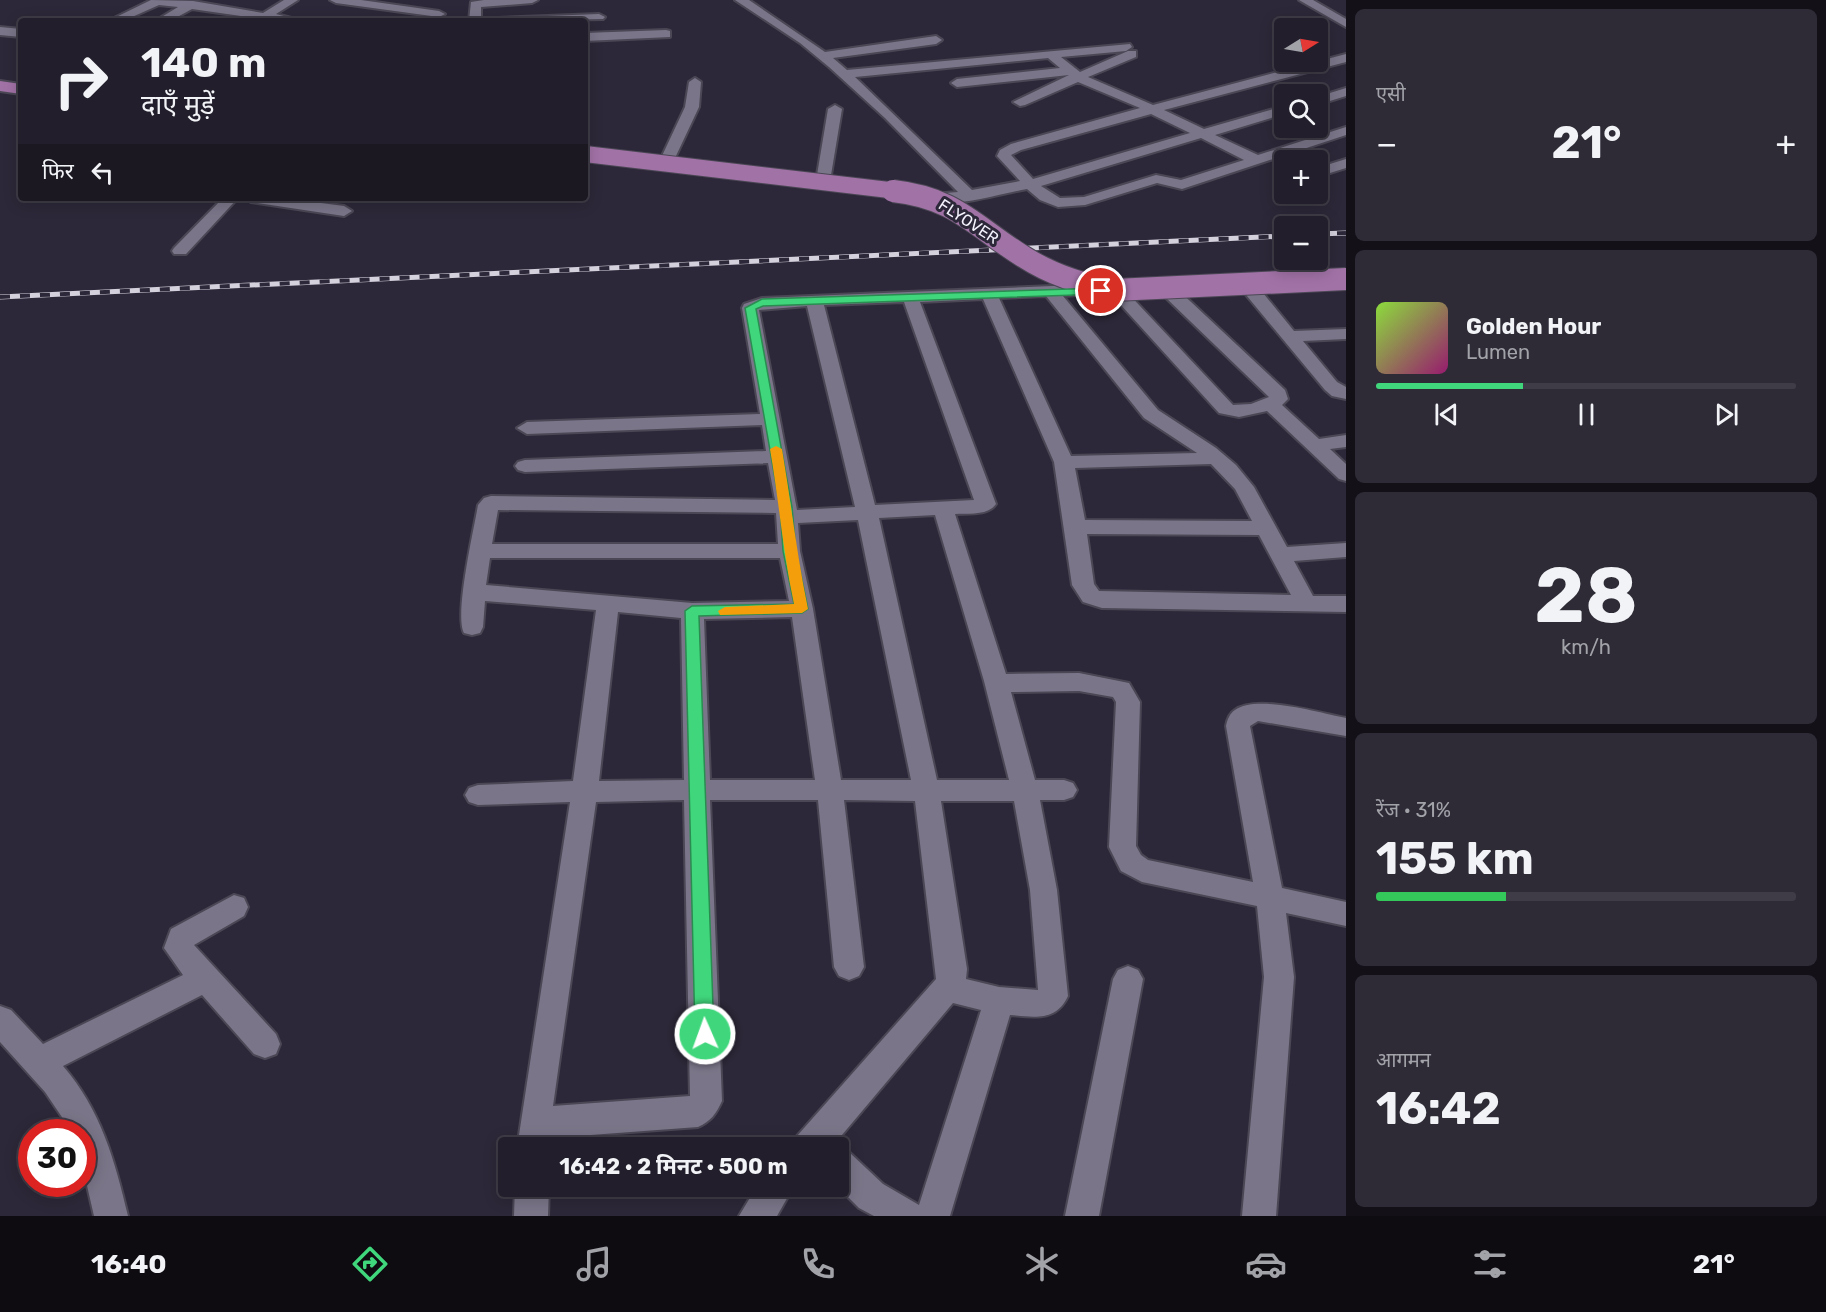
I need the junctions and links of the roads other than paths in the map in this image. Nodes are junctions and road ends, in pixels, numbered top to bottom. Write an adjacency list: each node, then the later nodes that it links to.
1 (292, 0): 17 (street)
2 (336, 0): 8 (street)
3 (407, 0): 8 (street)
4 (532, 0): 18 (street)
5 (741, 0): 27 (street)
6 (1305, 0): 10 (street)
7 (195, 3): 14 (street); 15 (street); 16 (street)
8 (396, 7): 11 (street); 12 (street)
9 (1346, 8): 10 (street)
10 (1323, 10): 20 (street)
11 (439, 14)
12 (382, 16)
13 (599, 17): 19 (street)
14 (120, 18)
15 (167, 18)
16 (257, 18)
17 (263, 18)
18 (475, 18)
19 (581, 18)
20 (1346, 24)
21 (0, 31): 22 (street)
22 (18, 33)
23 (666, 34): 24 (street)
24 (588, 37)
25 (936, 40): 27 (street)
26 (1050, 54): 29 (street); 30 (street); 30 (street)
27 (822, 56): 29 (street)
28 (1342, 62): 41 (street)
29 (844, 74): 54 (street)
30 (1074, 74): 34 (street); 39 (street); 41 (street)
31 (0, 80): 32 (main road)
32 (18, 82)
33 (695, 82): 47 (street)
34 (957, 83)
35 (0, 86): 36 (main road)
36 (18, 89)
37 (1346, 92): 38 (street)
38 (1328, 97)
39 (1020, 102)
40 (835, 109): 52 (street)
41 (1153, 110): 44 (street); 53 (street)
42 (1274, 113): 44 (street)
43 (1346, 131): 49 (street)
44 (1204, 135): 49 (street); 53 (street)
45 (588, 148): 47 (street)
46 (588, 154): 61 (main road, FLYOVER, bridge)
47 (668, 158): 52 (street)
48 (588, 160): 55 (street)
49 (1256, 160): 53 (street)
50 (1346, 163): 51 (street)
51 (1328, 169)
52 (824, 175): 55 (street)
53 (1030, 184): 54 (street)
54 (969, 195): 55 (street)
55 (950, 198)
56 (228, 201): 59 (street)
57 (272, 201): 58 (street)
58 (344, 211)
59 (180, 251)
60 (1346, 272): 63 (street)
61 (1346, 281): 62 (street)
62 (1248, 286): 64 (street); 71 (street)
63 (1085, 290): 65 (street); 66 (street)
64 (1169, 291): 66 (street); 73 (street)
65 (1051, 292): 67 (street); 80 (street)
66 (1118, 293): 73 (street)
67 (989, 294): 68 (street); 81 (street)
68 (910, 297): 69 (street); 85 (street)
69 (814, 301): 74 (street); 87 (street)
70 (1346, 333): 71 (street)
71 (1290, 336): 72 (street)
72 (1346, 393)
73 (1270, 404): 78 (street)
74 (771, 419): 75 (street); 79 (street)
75 (588, 426): 76 (street); 82 (street)
76 (527, 428)
77 (1346, 441): 78 (street)
78 (1316, 445): 84 (street)
79 (777, 457): 82 (street); 86 (street)
80 (1216, 458): 81 (street); 89 (street)
81 (1064, 462): 88 (street)
82 (595, 464): 83 (street)
83 (525, 466)
84 (1346, 475)
85 (943, 508): 87 (street); 101 (street)
86 (787, 512): 87 (street); 91 (street); 92 (street)
87 (867, 513): 108 (street)
88 (1076, 527): 89 (street); 95 (street)
89 (1266, 528): 93 (street)
90 (1346, 550): 93 (street)
91 (482, 551): 92 (street); 94 (street)
92 (789, 551): 98 (street)
93 (1281, 555): 95 (street)
94 (474, 592): 96 (street); 100 (street)
95 (1306, 603): 97 (street)
96 (608, 604): 99 (street); 104 (street)
97 (1346, 604)
98 (802, 609): 99 (street); 107 (street)
99 (692, 611): 103 (street)
100 (472, 627)
101 (996, 683): 105 (street); 110 (street)
102 (1346, 727): 110 (street)
103 (698, 789): 104 (street); 107 (street); 121 (street)
104 (585, 790): 109 (street); 121 (street)
105 (1024, 790): 106 (street); 108 (street); 117 (street)
106 (1064, 790)
107 (830, 792): 108 (street); 113 (street)
108 (927, 792): 116 (street)
109 (478, 795)
110 (1270, 897): 112 (street); 132 (street)
111 (234, 907): 114 (street)
112 (1346, 914)
113 (849, 967)
114 (206, 978): 119 (street); 120 (street)
115 (1128, 980): 131 (street)
116 (947, 988): 117 (street); 122 (street)
117 (999, 1001): 130 (street)
118 (0, 1020): 120 (street)
119 (265, 1044)
120 (38, 1063): 126 (street)
121 (534, 1135)
122 (821, 1137)
123 (849, 1175): 129 (street)
124 (532, 1197): 127 (street)
125 (770, 1197): 128 (street)
126 (111, 1216)
127 (531, 1216)
128 (756, 1216)
129 (907, 1216)
130 (933, 1216)
131 (1082, 1216)
132 (1259, 1216)

